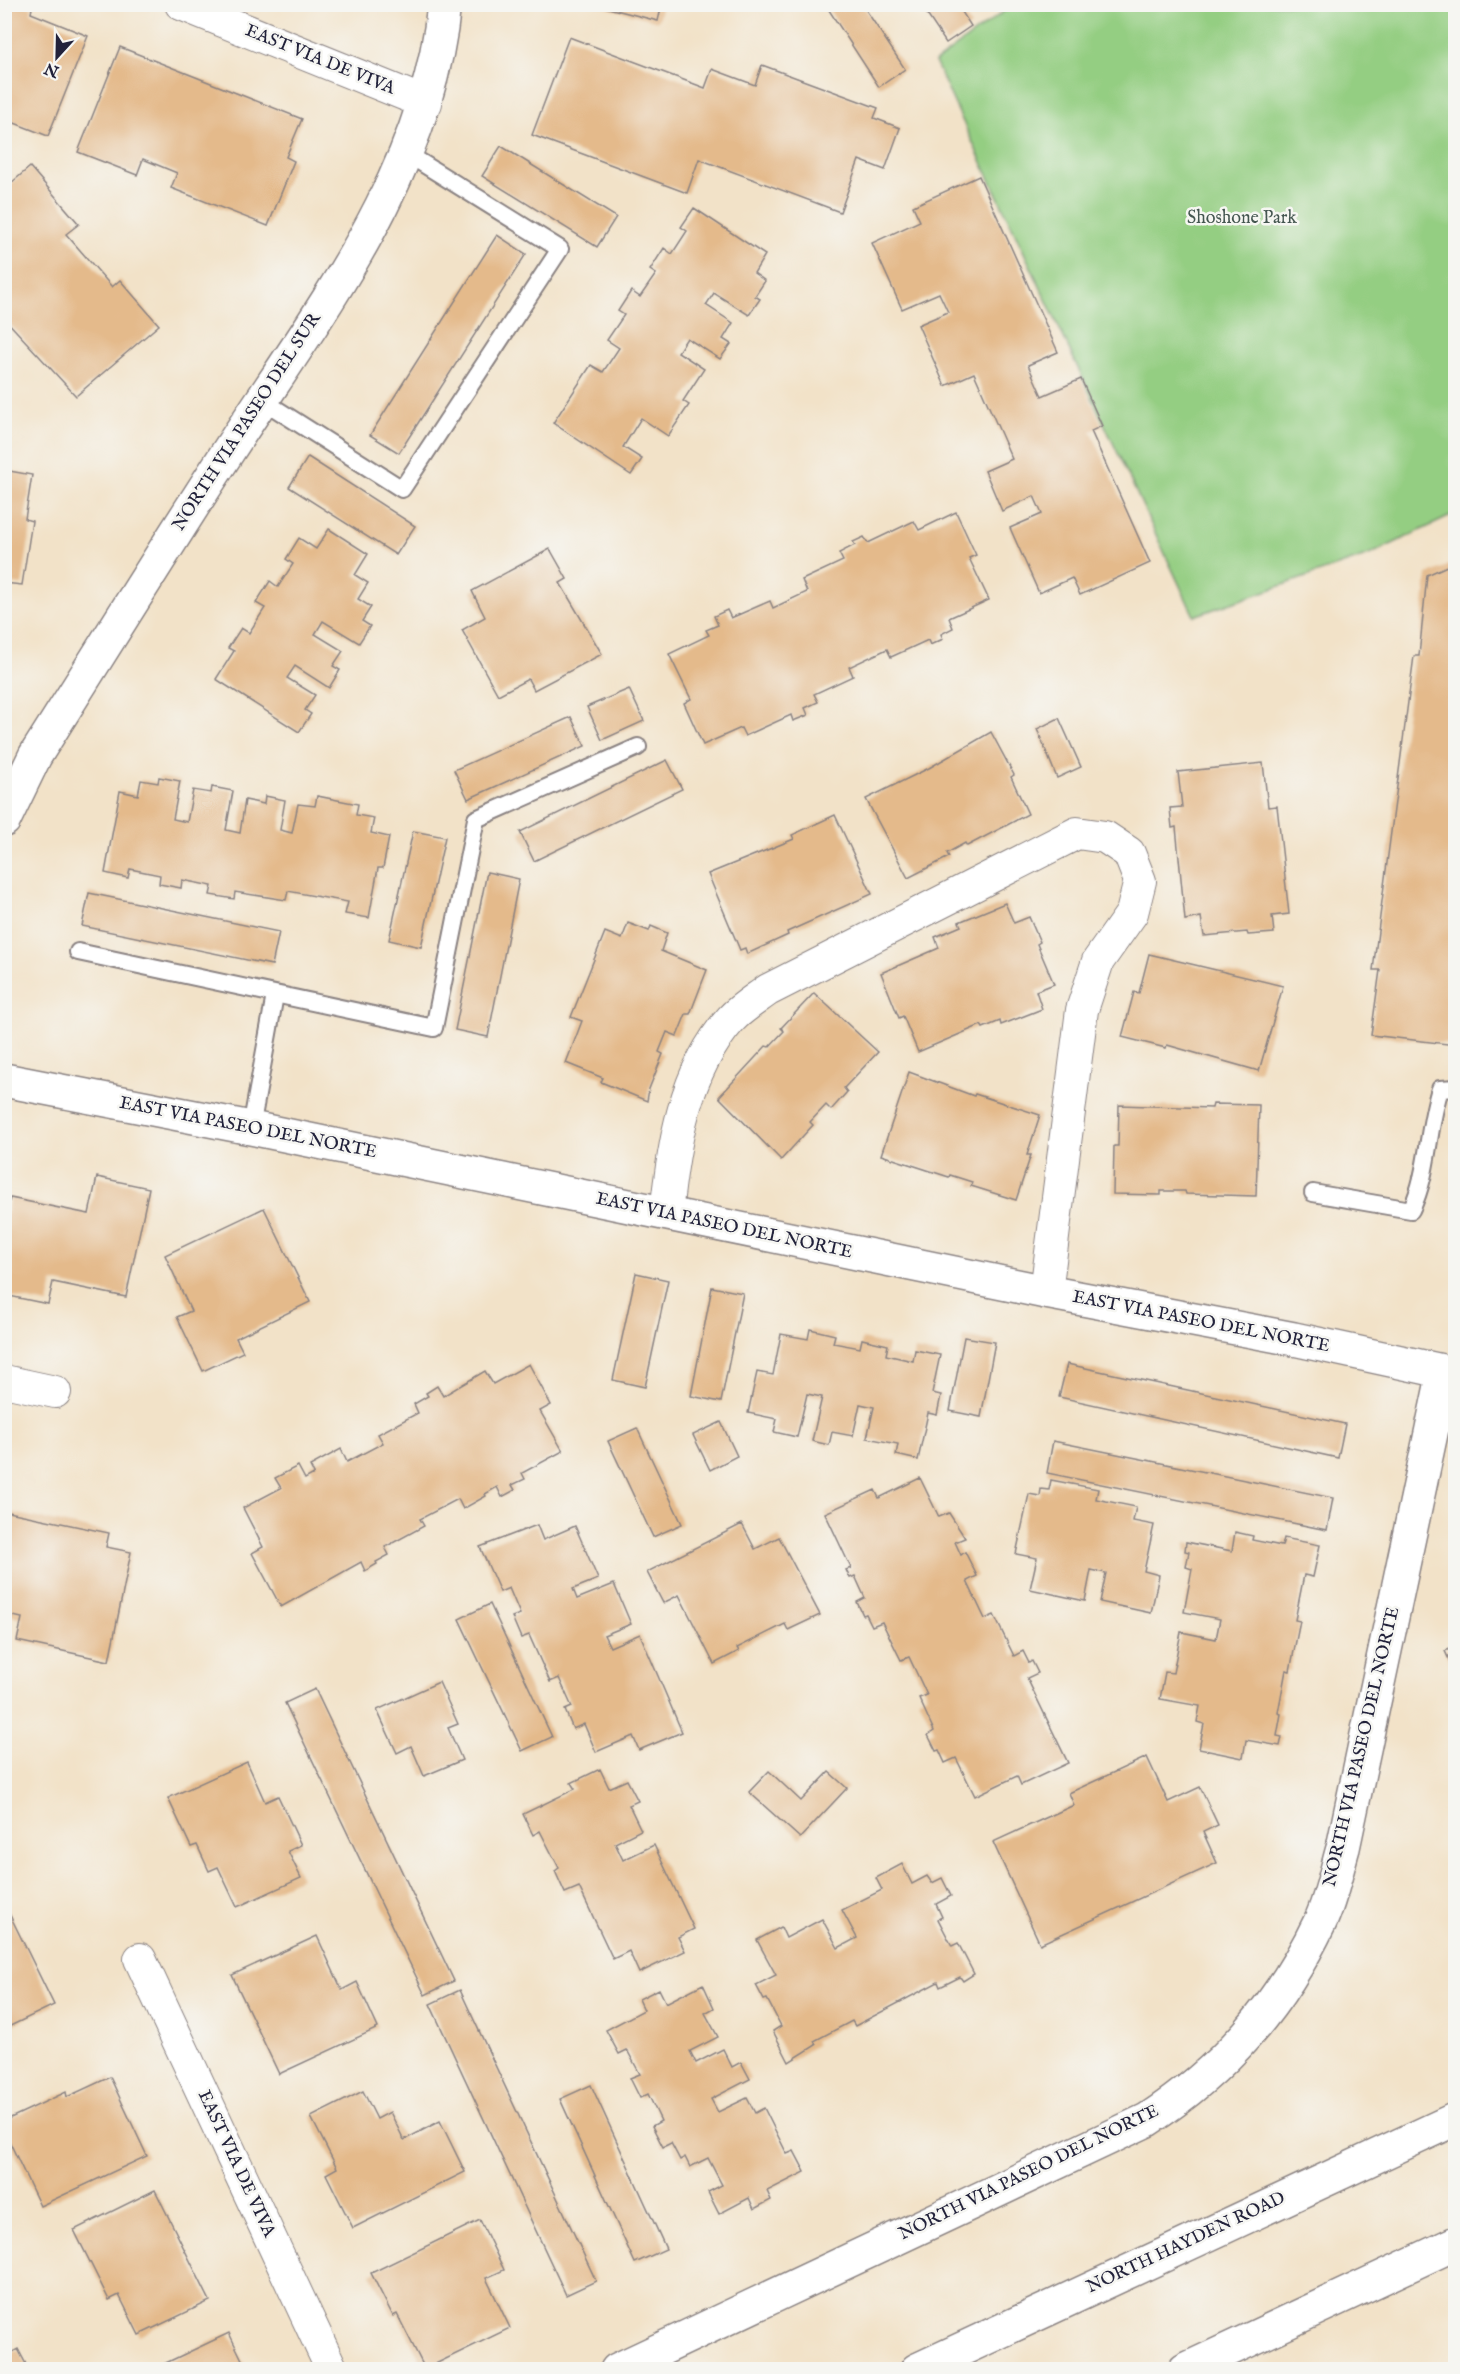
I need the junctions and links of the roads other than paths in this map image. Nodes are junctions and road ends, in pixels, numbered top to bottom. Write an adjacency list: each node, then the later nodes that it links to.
1 (181, 4): 3 (street, EAST VIA DE VIVA)
2 (444, 4): 3 (street, NORTH VIA PASEO DEL SUR)
3 (426, 103): 4 (street, NORTH VIA PASEO DEL SUR)
4 (406, 153): 5 (street, NORTH VIA PASEO DEL SUR); 5 (lane)
5 (262, 400): 7 (street, NORTH VIA PASEO DEL SUR)
6 (638, 747): 9 (lane)
7 (4, 820)
8 (78, 952): 9 (lane)
9 (275, 995): 12 (lane)
10 (4, 1080): 12 (street, EAST VIA PASEO DEL NORTE)
11 (1455, 1088): 13 (lane)
12 (251, 1128): 14 (street, EAST VIA PASEO DEL NORTE)
13 (1313, 1193)
14 (666, 1214): 15 (street, EAST VIA PASEO DEL NORTE); 15 (street)
15 (1047, 1292): 16 (street, EAST VIA PASEO DEL NORTE)
16 (1450, 1373): 24 (street, NORTH VIA PASEO DEL NORTE)
17 (4, 1381): 18 (street)
18 (55, 1392)
19 (141, 1959): 23 (street, EAST VIA DE VIVA)
20 (1455, 2120): 25 (street, NORTH HAYDEN ROAD)
21 (1455, 2243): 22 (street)
22 (1194, 2368)
23 (332, 2370)
24 (617, 2370)
25 (918, 2370)

